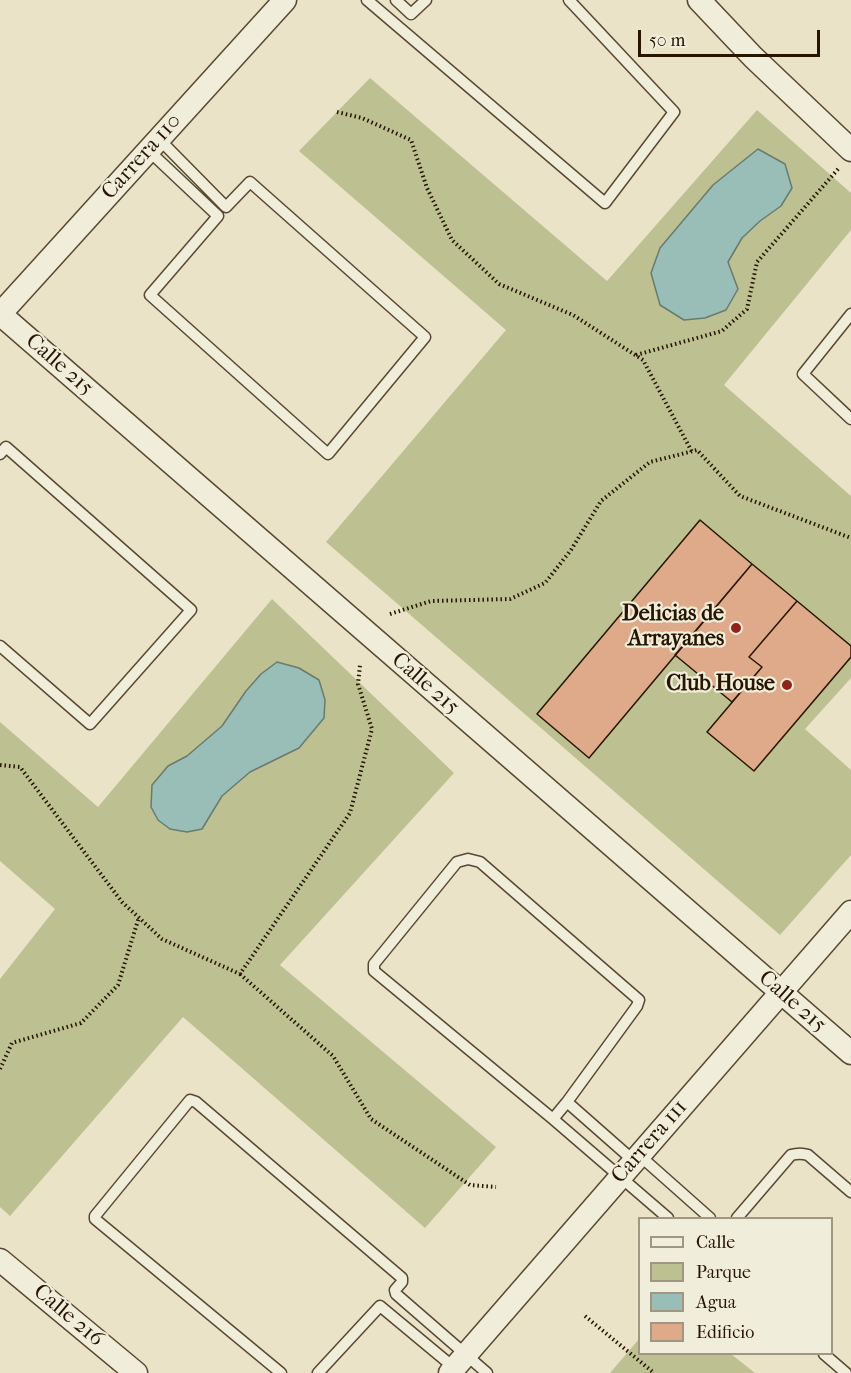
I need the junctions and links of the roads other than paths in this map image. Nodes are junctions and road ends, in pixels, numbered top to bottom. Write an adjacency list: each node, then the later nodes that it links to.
1 (285, 0): 9 (street, Carrera 110)
2 (367, 0): 8 (lane)
3 (396, 0): 7 (lane)
4 (426, 0): 7 (lane)
5 (569, 0): 8 (lane)
6 (699, 0): 10 (street)
7 (411, 14): 8 (lane)
8 (399, 27)
9 (153, 144): 11 (lane); 12 (lane); 13 (street, Carrera 110)
10 (845, 159)
11 (226, 207): 12 (lane); 12 (lane)
12 (218, 216)
13 (0, 314): 19 (street, Calle 215)
14 (851, 314): 15 (lane)
15 (851, 419)
16 (0, 454): 17 (lane)
17 (0, 646)
18 (851, 912): 19 (street, Carrera 111)
19 (781, 992): 20 (street, Calle 215); 23 (street, Carrera 111)
20 (851, 1053)
21 (567, 1102): 22 (lane); 22 (lane); 23 (lane)
22 (552, 1119): 23 (lane)
23 (631, 1165): 25 (lane); 26 (lane); 32 (street, Carrera 111)
24 (851, 1192): 27 (lane)
25 (667, 1217)
26 (709, 1217)
27 (738, 1217)
28 (0, 1260): 33 (street, Calle 216)
29 (396, 1294): 30 (lane); 32 (lane); 34 (lane)
30 (384, 1307): 32 (lane); 35 (lane)
31 (826, 1355): 37 (lane)
32 (458, 1367): 36 (lane)
33 (136, 1373)
34 (281, 1373)
35 (318, 1373)
36 (487, 1373)
37 (846, 1373)

